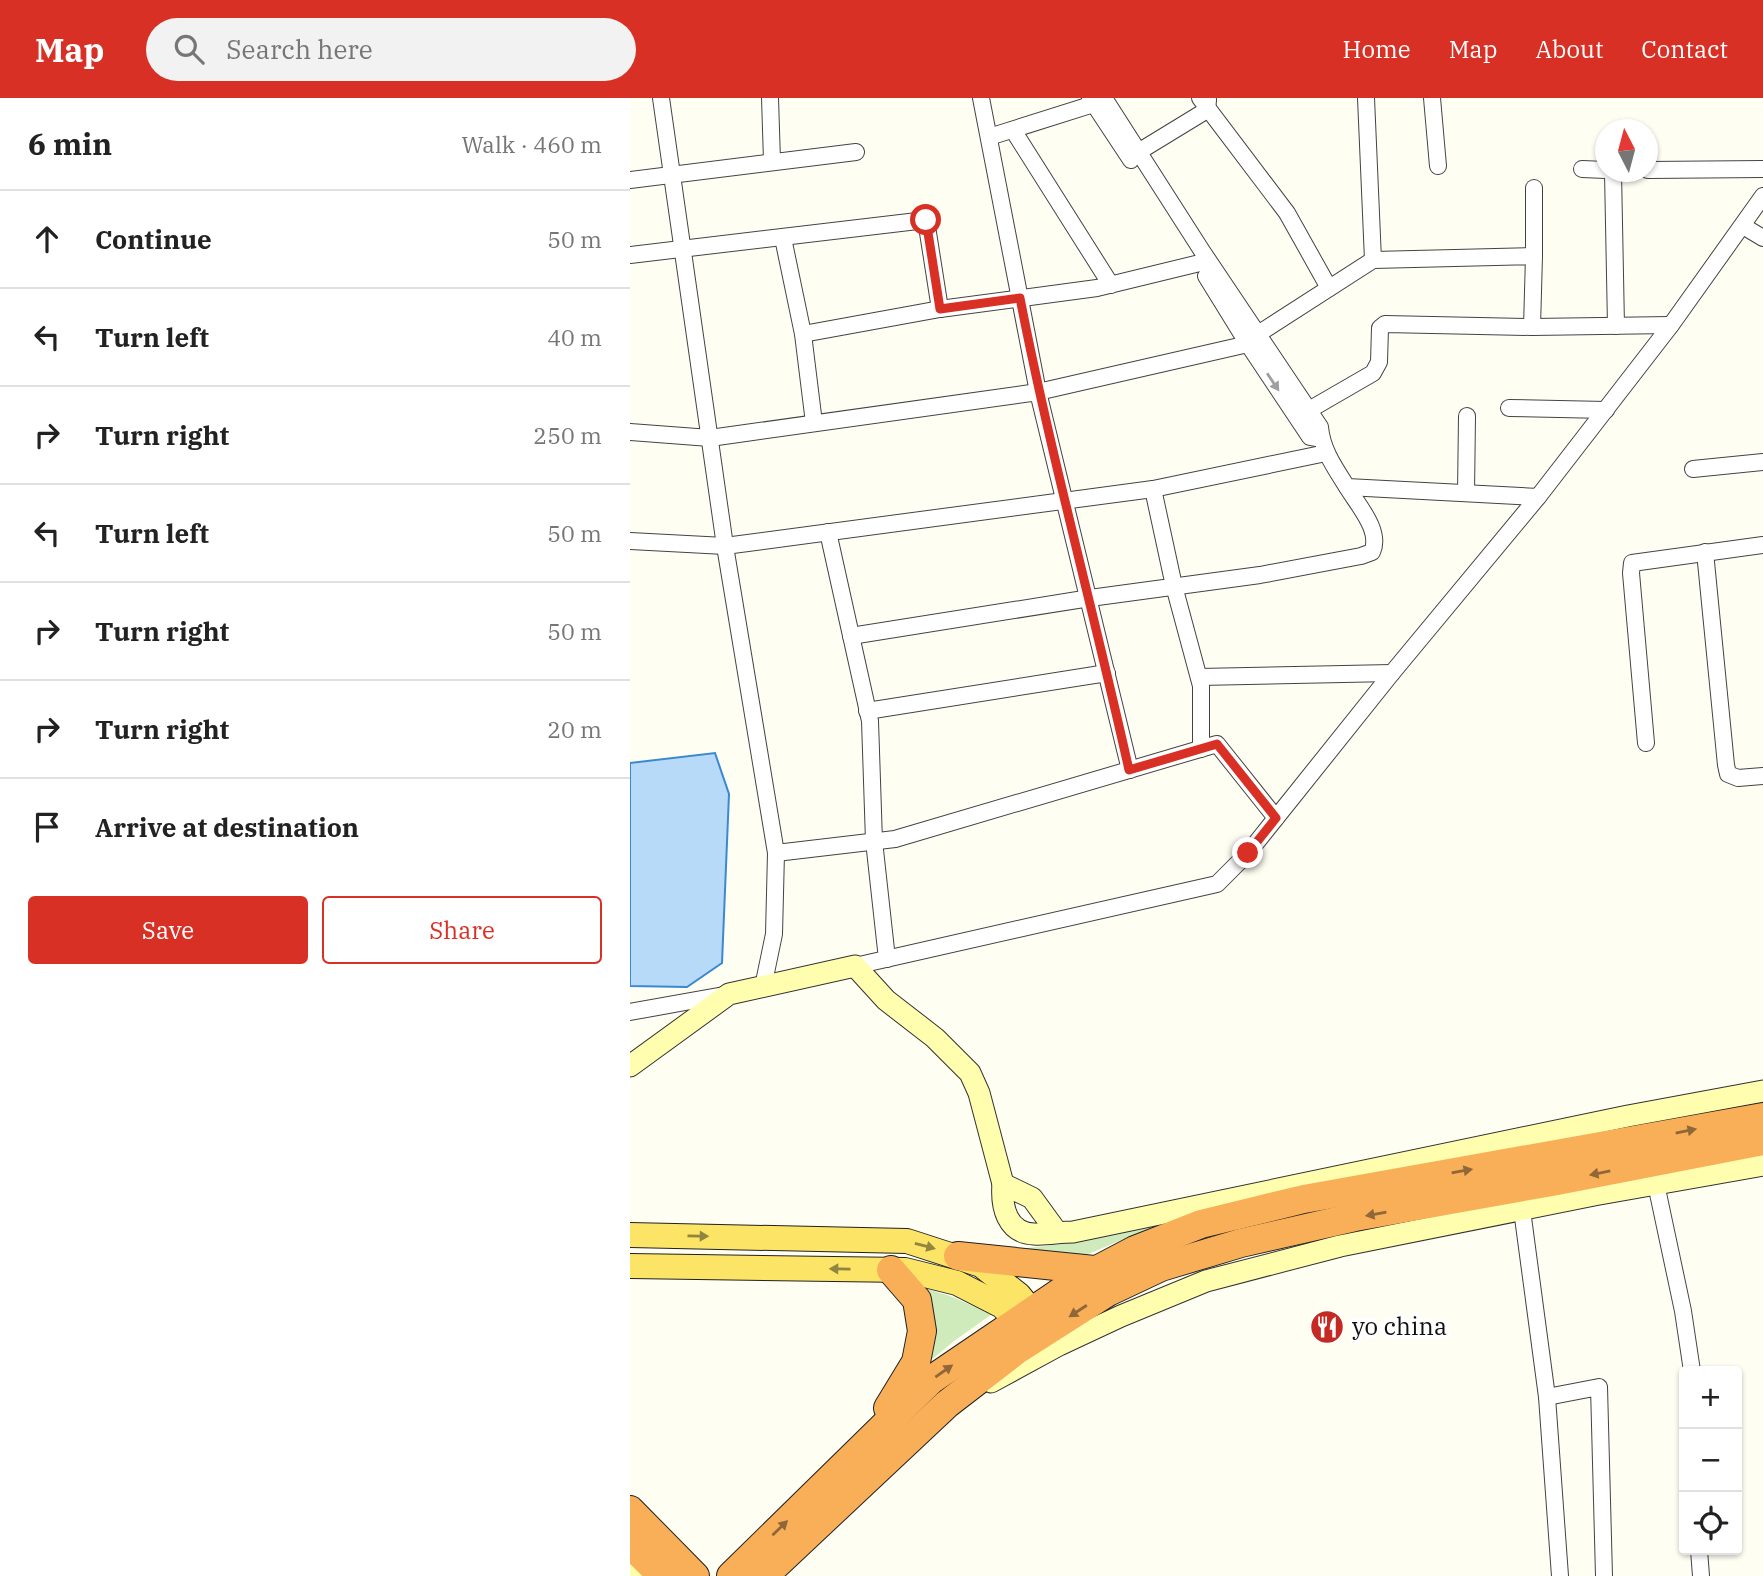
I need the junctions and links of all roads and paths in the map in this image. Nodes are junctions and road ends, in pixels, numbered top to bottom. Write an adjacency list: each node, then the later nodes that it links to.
1 (661, 98): 18 (street)
2 (770, 98): 12 (street)
3 (981, 98): 9 (street)
4 (1366, 98): 29 (street)
5 (1432, 98): 13 (street)
6 (1099, 100): 8 (street); 11 (street)
7 (1205, 102): 11 (street); 32 (street)
8 (1013, 130): 9 (street); 31 (street)
9 (989, 137): 33 (street)
10 (856, 152): 12 (street)
11 (1134, 154): 30 (street)
12 (772, 161): 18 (street)
13 (1438, 166)
14 (1581, 169): 16 (street)
15 (1763, 169): 17 (street)
16 (1595, 170)
17 (1658, 170)
18 (672, 173): 19 (street); 26 (street)
19 (630, 180)
20 (1613, 182): 36 (street)
21 (1534, 188): 28 (street)
22 (1763, 196): 23 (street)
23 (1743, 226): 25 (street); 35 (street)
24 (783, 238): 26 (street); 34 (street); 38 (street)
25 (1763, 238)
26 (682, 247): 27 (street); 47 (street)
27 (630, 255)
28 (1534, 256): 29 (street); 37 (street)
29 (1373, 260): 32 (street)
30 (1204, 262): 31 (street); 39 (street)
31 (1111, 285): 33 (street)
32 (1329, 288): 39 (street)
33 (1020, 298): 34 (street); 40 (street)
34 (940, 309): 38 (street)
35 (1671, 325): 36 (street); 43 (street)
36 (1616, 326): 37 (street)
37 (1532, 327): 42 (street)
38 (803, 334): 45 (street)
39 (1253, 339): 40 (street); 42 (street); 48 (street, one-way to 48)
40 (1038, 392): 45 (street); 55 (street)
41 (1509, 408): 43 (street)
42 (1309, 410): 48 (street)
43 (1605, 410): 54 (street)
44 (1467, 416): 53 (street)
45 (814, 423): 47 (street)
46 (630, 432): 47 (street)
47 (710, 438): 59 (street)
48 (1324, 446): 51 (street); 52 (street)
49 (1763, 462): 50 (street)
50 (1693, 470)
51 (1347, 487): 53 (street); 61 (street)
52 (1153, 489): 55 (street); 61 (street)
53 (1466, 493): 54 (street)
54 (1538, 497): 65 (street)
55 (1064, 500): 56 (street); 62 (street)
56 (828, 532): 59 (street); 63 (street)
57 (630, 541): 59 (street)
58 (1763, 545): 60 (street)
59 (726, 546): 74 (street)
60 (1705, 552): 68 (street); 71 (street)
61 (1174, 586): 62 (street); 66 (street)
62 (1090, 597): 63 (street); 64 (street)
63 (851, 636): 67 (street)
64 (1107, 673): 67 (street); 70 (street)
65 (1392, 673): 66 (street); 72 (street)
66 (1199, 677): 69 (street)
67 (867, 711): 73 (street)
68 (1646, 743)
69 (1201, 749): 70 (street); 72 (street)
70 (1129, 770): 73 (street)
71 (1763, 776)
72 (1276, 818): 75 (street)
73 (874, 841): 74 (street); 75 (street)
74 (776, 853): 77 (street)
75 (887, 959): 76 (street)
76 (855, 966): 77 (street); 85 (street)
77 (763, 987): 78 (street)
78 (730, 994): 79 (street); 80 (street)
79 (630, 1012)
80 (630, 1066)
81 (1763, 1091): 88 (street)
82 (1763, 1117): 93 (highway, one-way to 82)
83 (1763, 1141): 94 (highway, one-way to 94)
84 (1763, 1165): 86 (street)
85 (1003, 1184): 88 (street); 88 (street)
86 (1656, 1184): 87 (street); 95 (street)
87 (1522, 1210): 96 (street); 98 (street)
88 (1056, 1231)
89 (634, 1235): 90 (main road, one-way to 90); 91 (main road)
90 (958, 1256): 93 (highway); 94 (main road)
91 (634, 1266): 92 (main road, one-way to 91)
92 (891, 1270): 94 (main road); 97 (highway)
93 (1094, 1270): 94 (highway)
94 (1031, 1326): 97 (highway, one-way to 94); 98 (highway)
95 (1691, 1366)
96 (1547, 1397): 110 (street); 111 (street)
97 (857, 1453): 108 (highway, one-way to 97)
98 (882, 1465): 109 (highway)
99 (630, 1494): 107 (street)
100 (630, 1510): 106 (highway)
101 (630, 1544): 105 (highway)
102 (1699, 1555): 112 (street)
103 (630, 1566): 104 (street)
104 (640, 1576)
105 (662, 1576)
106 (695, 1576)
107 (710, 1576)
108 (731, 1576)
109 (764, 1576)
110 (1560, 1576)
111 (1604, 1576)
112 (1701, 1576)

